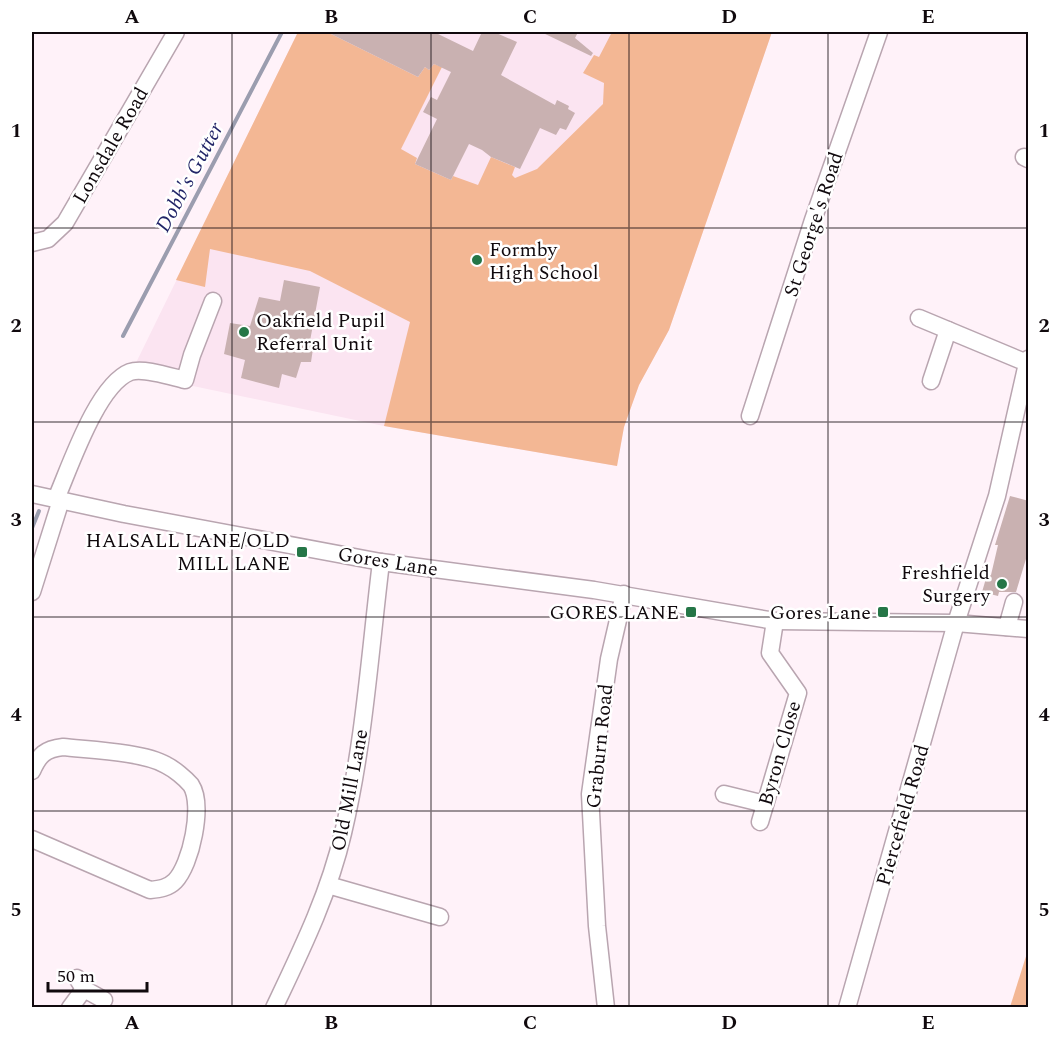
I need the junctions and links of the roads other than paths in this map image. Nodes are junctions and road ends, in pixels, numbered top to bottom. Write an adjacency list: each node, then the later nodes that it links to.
1 (176, 32): 3 (street, Lonsdale Road)
2 (879, 32): 9 (street, St George's Road)
3 (32, 243)
4 (213, 301): 11 (street)
5 (920, 318): 6 (street)
6 (948, 330): 7 (street); 8 (street)
7 (1028, 361): 17 (street, Piercefield Road)
8 (931, 381)
9 (750, 416)
10 (34, 494): 11 (street, Gores Lane)
11 (59, 500): 12 (street, Gores Lane); 13 (street)
12 (381, 562): 14 (street, Gores Lane); 25 (street, Old Mill Lane)
13 (32, 592)
14 (624, 594): 16 (street, Gores Lane); 30 (street, Graburn Road)
15 (1014, 602): 18 (street)
16 (775, 621): 17 (street, Gores Lane); 22 (street, Byron Close)
17 (956, 623): 18 (street, Gores Lane); 31 (street, Piercefield Road)
18 (1007, 627): 19 (street, Gores Lane)
19 (1029, 629)
20 (32, 771): 24 (street)
21 (724, 794): 22 (street)
22 (765, 804): 23 (street, Byron Close)
23 (760, 822)
24 (32, 839)
25 (328, 885): 26 (street); 29 (street, Old Mill Lane)
26 (440, 917)
27 (104, 999): 28 (street)
28 (70, 1008)
29 (274, 1008)
30 (606, 1008)
31 (847, 1008)

